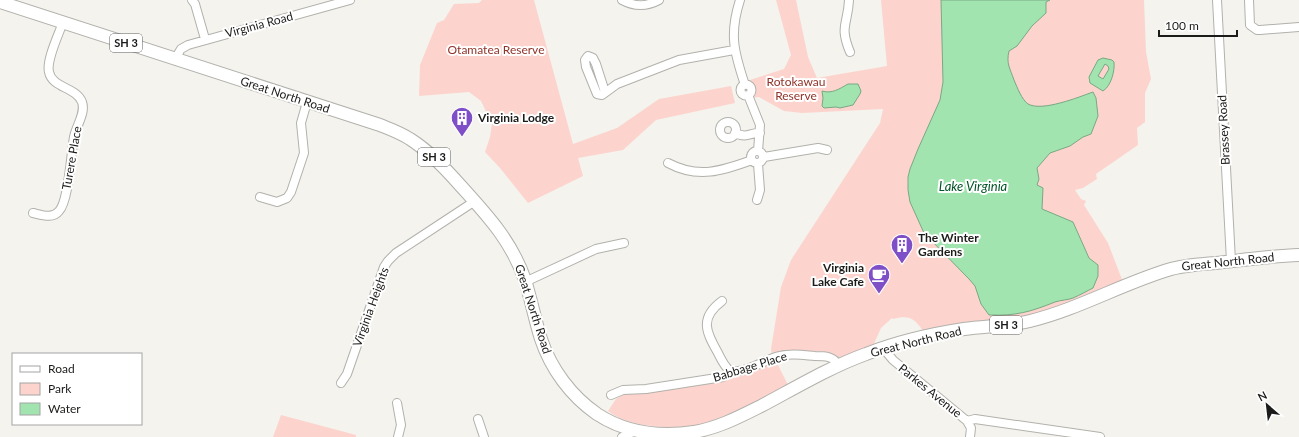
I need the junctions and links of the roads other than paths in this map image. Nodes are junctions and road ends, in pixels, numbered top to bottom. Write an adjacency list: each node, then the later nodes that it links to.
1 (192, 0): 12 (street)
2 (350, 0): 12 (street, Virginia Road)
3 (622, 0): 4 (street)
4 (659, 0)
5 (740, 0): 13 (street)
6 (849, 0): 14 (street)
7 (1217, 0): 30 (street, Brassey Road)
8 (1249, 0): 11 (street)
9 (1, 1): 10 (highway, Great North Road / SH 3)
10 (63, 22): 15 (highway, Great North Road / SH 3); 27 (street, Turere Place)
11 (1299, 28)
12 (205, 39): 15 (street, Virginia Road)
13 (734, 50): 16 (street); 19 (street)
14 (850, 52)
15 (175, 59): 17 (highway, Great North Road / SH 3)
16 (604, 89): 16 (street)
17 (307, 102): 24 (street); 26 (highway, Great North Road / SH 3)
18 (735, 133): 19 (street)
19 (760, 134): 21 (street)
20 (827, 150): 21 (street)
21 (761, 154): 22 (street)
22 (755, 162): 23 (street); 25 (street)
23 (668, 163)
24 (260, 197)
25 (757, 200)
26 (475, 201): 31 (highway, Great North Road / SH 3); 36 (street, Virginia Heights)
27 (33, 213)
28 (624, 243): 31 (street)
29 (1299, 255): 30 (highway, Great North Road / SH 3)
30 (1231, 261): 33 (highway, Great North Road / SH 3)
31 (525, 282): 41 (highway, Great North Road / SH 3)
32 (722, 302): 35 (street)
33 (883, 348): 34 (highway, Great North Road / SH 3); 40 (street, Parkes Avenue)
34 (839, 366): 35 (street, Babbage Place); 41 (highway, Great North Road / SH 3)
35 (730, 370): 37 (street, Babbage Place)
36 (341, 383)
37 (611, 395)
38 (397, 403): 42 (street)
39 (478, 419): 43 (street)
40 (967, 421): 44 (street, Parkes Avenue); 45 (street)
41 (620, 433)
42 (398, 437)
43 (484, 437)
44 (970, 437)
45 (1100, 437)

